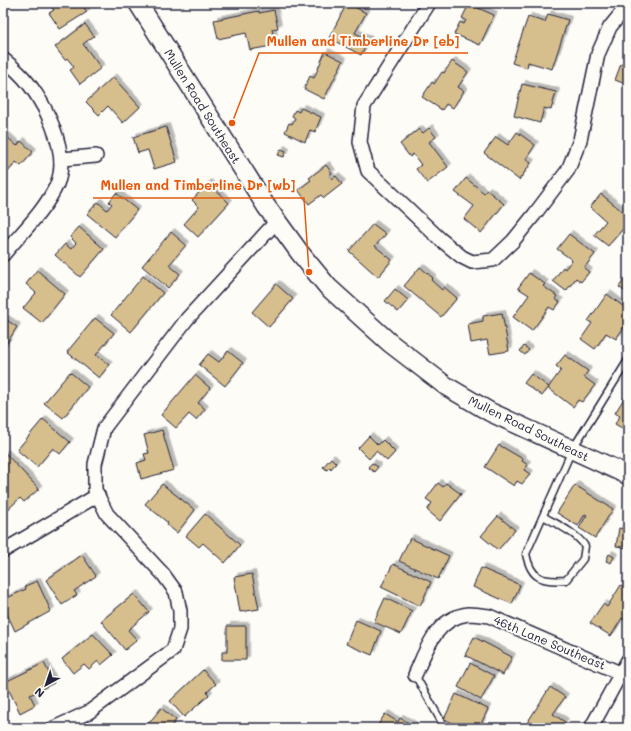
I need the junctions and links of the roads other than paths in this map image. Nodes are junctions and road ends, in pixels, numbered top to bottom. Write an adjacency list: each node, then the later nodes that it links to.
1 (138, 3): 7 (street, Mullen Road Southeast)
2 (429, 3): 3 (street)
3 (628, 5)
4 (3, 59): 6 (street)
5 (96, 156): 6 (street)
6 (62, 159): 8 (street)
7 (276, 222): 10 (street, Mullen Road Southeast); 12 (street)
8 (3, 255)
9 (628, 360): 10 (lane)
10 (572, 450): 11 (street, Mullen Road Southeast); 13 (lane)
11 (628, 474)
12 (98, 495): 14 (street); 18 (street)
13 (543, 516): 13 (lane)
14 (3, 551)
15 (628, 660): 16 (street)
16 (620, 673): 17 (street, 46th Lane Southeast); 20 (street)
17 (415, 675): 19 (lane)
18 (54, 728)
19 (445, 728)
20 (591, 728)

